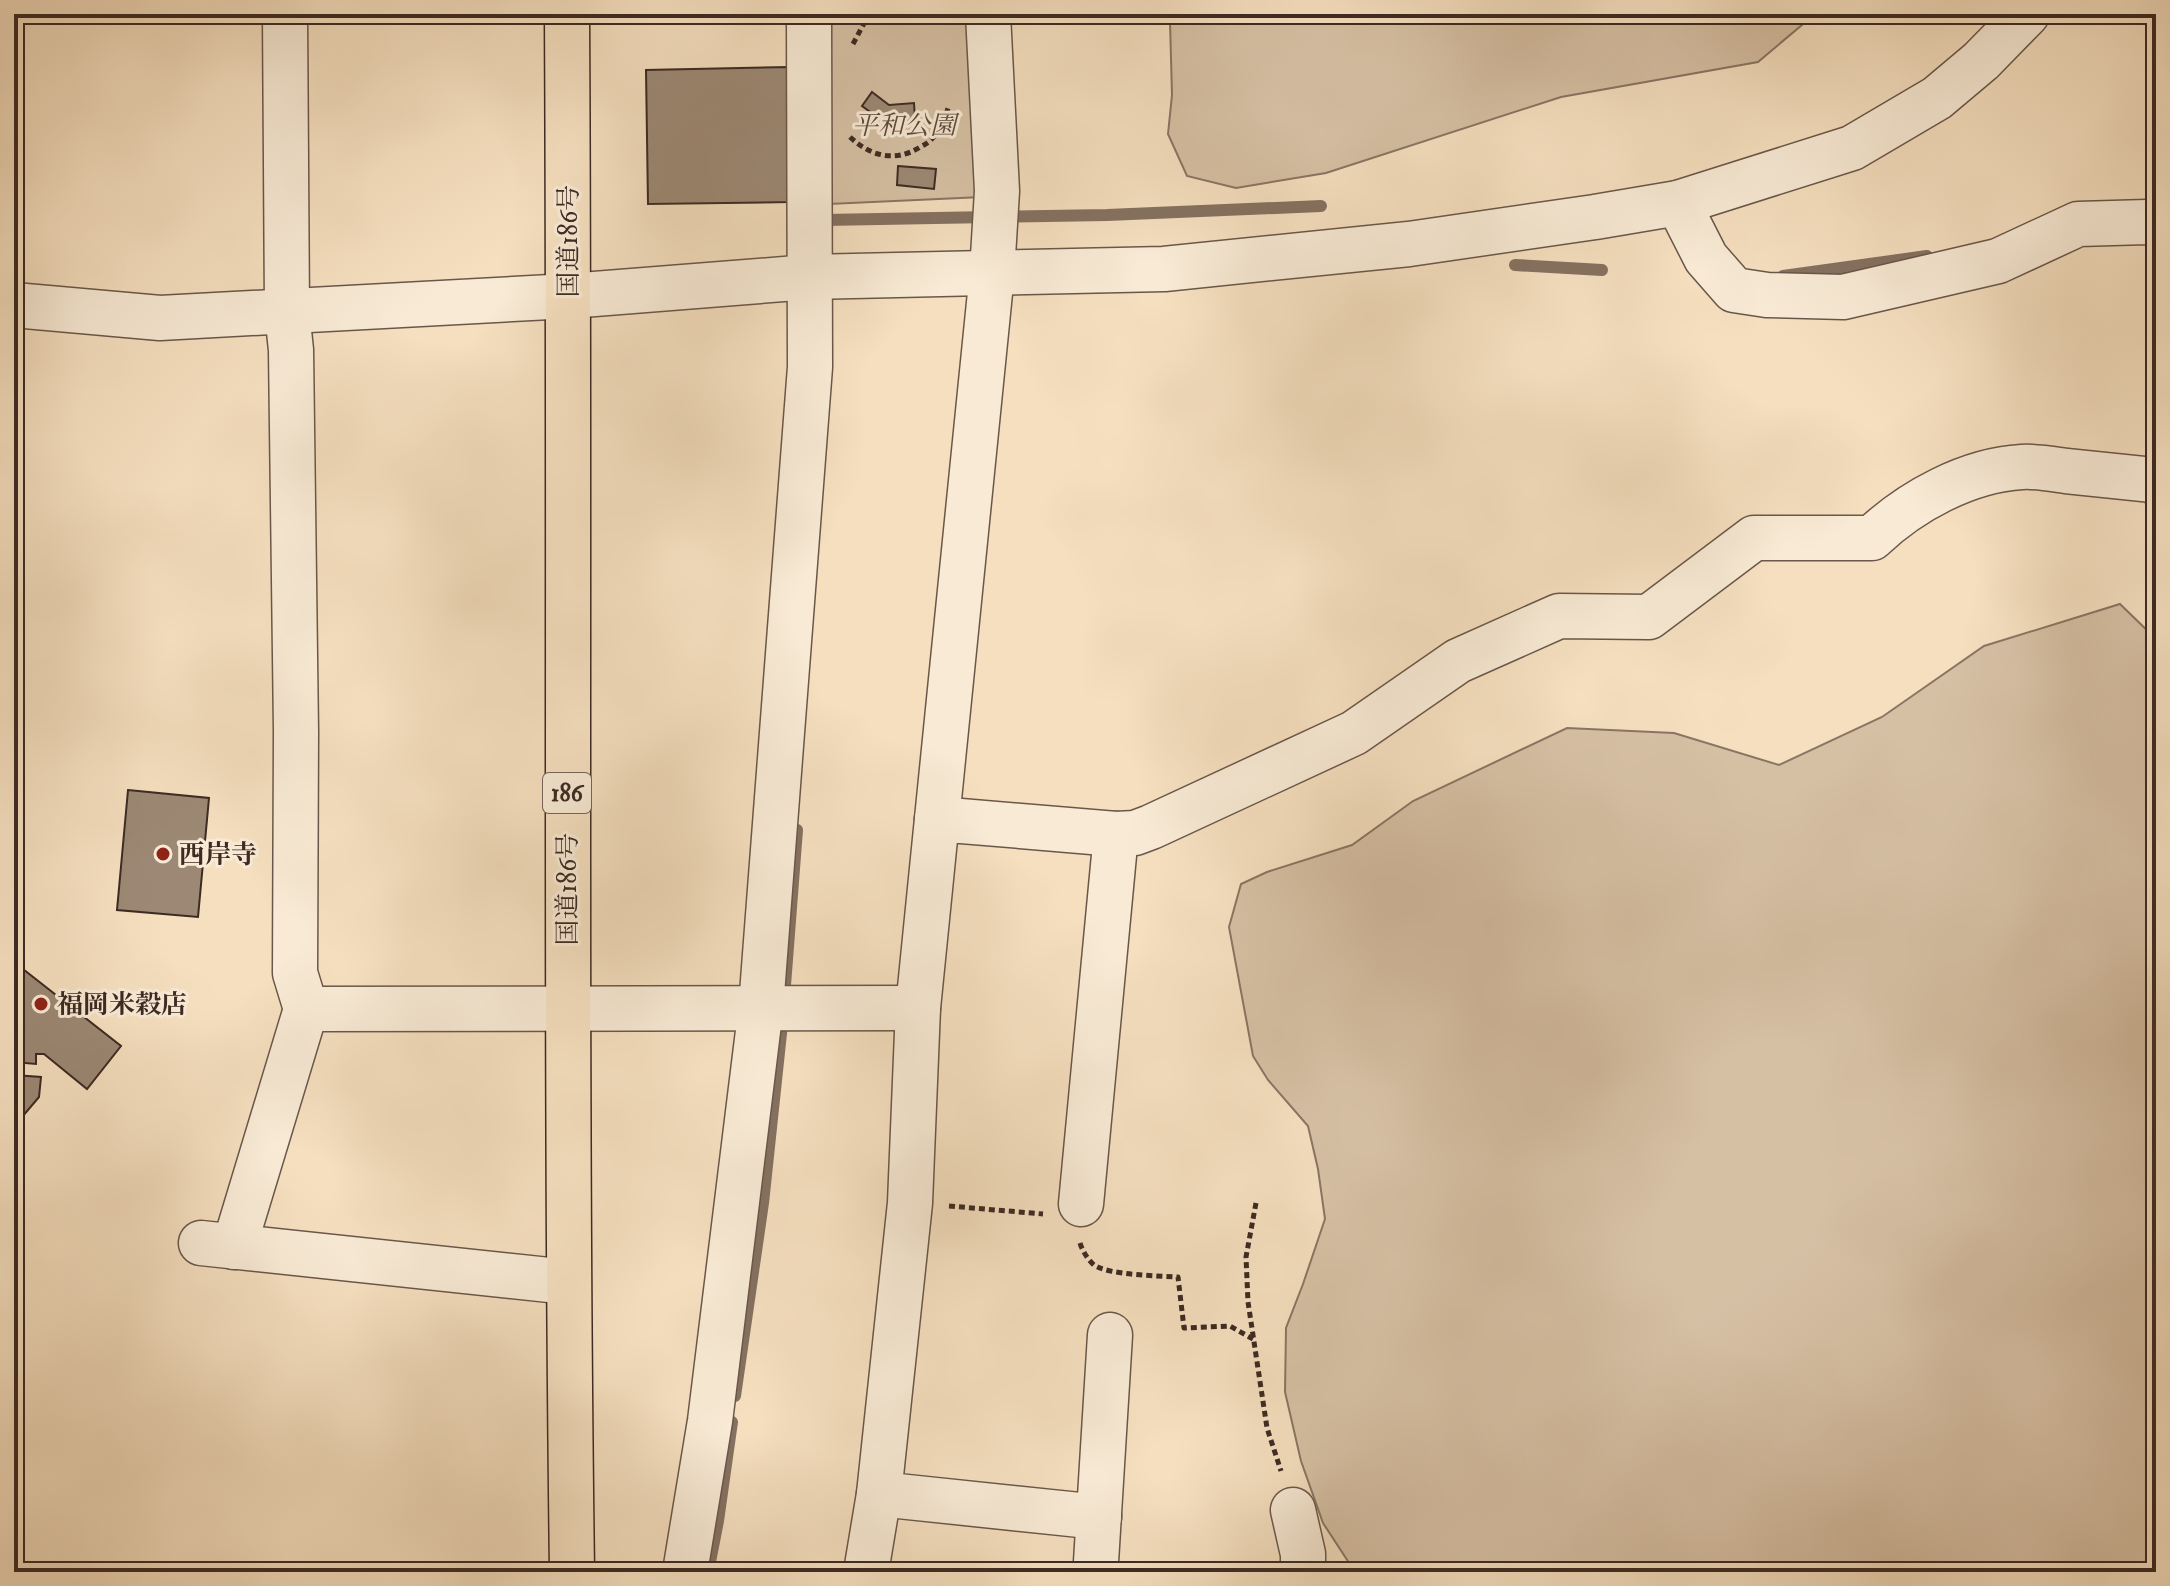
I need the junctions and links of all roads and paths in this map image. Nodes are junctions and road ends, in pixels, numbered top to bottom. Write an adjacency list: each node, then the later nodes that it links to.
1 (285, 14): 14 (street)
2 (567, 14): 12 (highway, 国道186号 / 186)
3 (809, 14): 11 (street)
4 (988, 14): 10 (street)
5 (2027, 14): 8 (street)
6 (951, 102): 7 (path)
7 (860, 146)
8 (1678, 203): 9 (street); 10 (street)
9 (2156, 224)
10 (992, 273): 11 (street); 16 (street)
11 (809, 277): 12 (street); 18 (street)
12 (569, 296): 14 (street); 19 (highway, 国道186号 / 186)
13 (14, 305): 14 (street)
14 (287, 312): 21 (street)
15 (2156, 483): 17 (street)
16 (937, 819): 17 (street); 20 (street)
17 (1116, 834): 24 (street)
18 (761, 1007): 19 (street); 20 (street); 33 (street)
19 (567, 1008): 21 (street); 25 (highway, 国道186号 / 186)
20 (918, 1008): 22 (street)
21 (306, 1009): 25 (street)
22 (910, 1203): 24 (path); 28 (street)
23 (1256, 1203): 27 (path)
24 (1068, 1219): 27 (path)
25 (568, 1282): 32 (highway, 国道186号 / 186)
26 (1110, 1335): 30 (street)
27 (1253, 1339): 29 (path)
28 (879, 1494): 30 (street); 34 (street)
29 (1293, 1510): 35 (street)
30 (1099, 1517): 31 (street)
31 (1096, 1562)
32 (572, 1572)
33 (685, 1572)
34 (866, 1572)
35 (1303, 1572)

